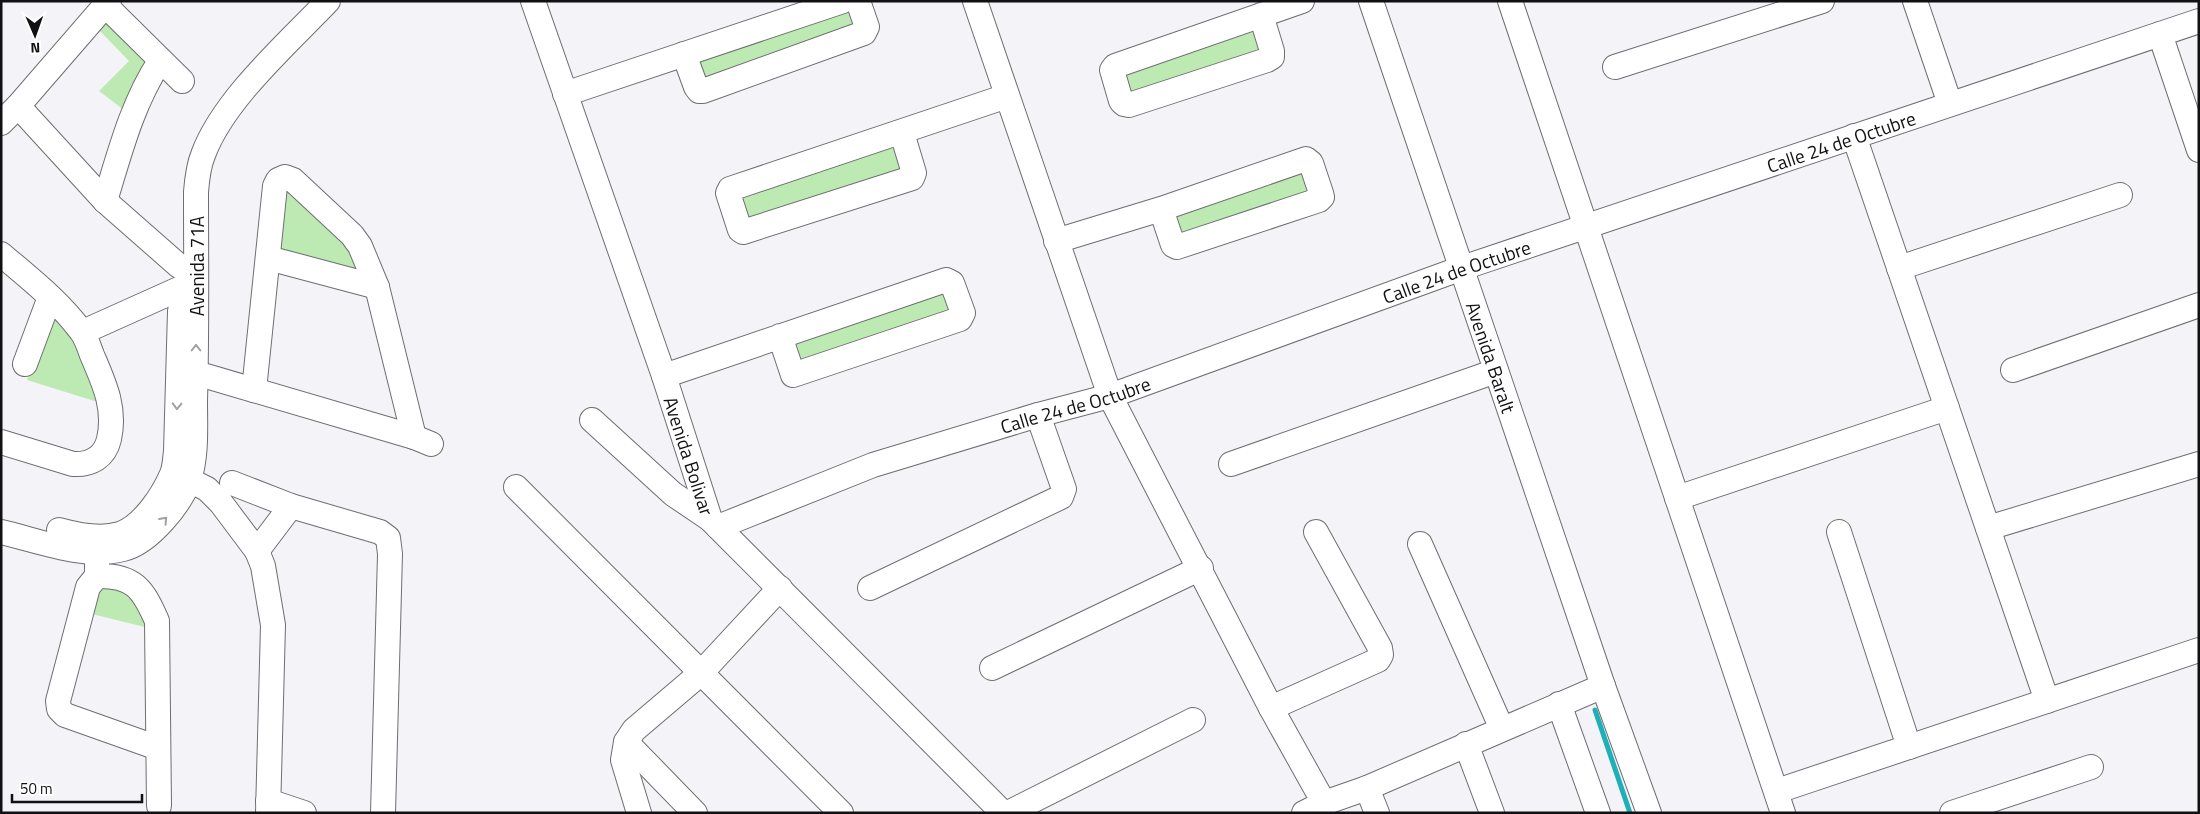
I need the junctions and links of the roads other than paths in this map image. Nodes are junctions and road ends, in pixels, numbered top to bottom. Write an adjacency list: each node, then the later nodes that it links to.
1 (310, 1): 37 (street, Avenida 71A)
2 (328, 1): 37 (street, Avenida 71A)
3 (533, 1): 20 (street, Avenida Bolivar)
4 (843, 1): 16 (street)
5 (858, 1): 16 (street)
6 (975, 1): 21 (street)
7 (1302, 1): 13 (street)
8 (1371, 1): 35 (street, Avenida Baralt)
9 (1510, 1): 31 (street)
10 (1822, 1): 18 (street)
11 (1915, 1): 22 (street)
12 (107, 3): 17 (street); 23 (street)
13 (1261, 15): 13 (street)
14 (2199, 21): 15 (street, Calle 24 de Octubre)
15 (2160, 34): 22 (street, Calle 24 de Octubre); 27 (street)
16 (684, 54): 20 (street)
17 (160, 61): 19 (street); 29 (street)
18 (1616, 67)
19 (182, 81)
20 (565, 94): 47 (street, Avenida Bolivar)
21 (1007, 96): 25 (street); 32 (street)
22 (1950, 104): 26 (street, Calle 24 de Octubre)
23 (18, 106): 24 (street); 29 (street)
24 (1, 123)
25 (902, 133): 25 (street)
26 (1854, 136): 31 (street, Calle 24 de Octubre); 36 (street)
27 (2199, 150)
28 (2120, 194): 36 (street)
29 (105, 201): 37 (street)
30 (1161, 209): 30 (street); 32 (street)
31 (1585, 227): 35 (street, Calle 24 de Octubre); 59 (street)
32 (1056, 241): 49 (street)
33 (1, 254): 39 (street)
34 (268, 258): 38 (street); 38 (street); 48 (street)
35 (1462, 268): 45 (street, Avenida Baralt); 49 (street, Calle 24 de Octubre)
36 (1899, 268): 50 (street)
37 (188, 277): 41 (street); 46 (street, Avenida 71A)
38 (377, 287): 48 (street)
39 (50, 297): 41 (street); 43 (street)
40 (2199, 305): 44 (street)
41 (83, 332): 53 (street)
42 (780, 336): 42 (street); 47 (street)
43 (25, 364)
44 (2013, 370)
45 (1496, 371): 54 (street); 76 (street, Avenida Baralt)
46 (187, 374): 48 (street); 56 (street, Avenida 71A)
47 (664, 376): 62 (street, Avenida Bolivar)
48 (254, 390)
49 (1110, 396): 51 (street, Calle 24 de Octubre); 70 (street)
50 (1947, 408): 59 (street); 63 (street)
51 (1038, 415): 62 (street, Calle 24 de Octubre); 72 (street)
52 (592, 420): 62 (street)
53 (1, 442)
54 (1231, 464)
55 (2199, 464): 63 (street)
56 (181, 476): 68 (street); 69 (street, Avenida 71A)
57 (232, 483): 60 (street)
58 (516, 487): 75 (street)
59 (1677, 498): 88 (street)
60 (291, 506): 68 (street); 93 (street)
61 (1, 516): 69 (street)
62 (714, 523): 71 (street, Avenida Bolivar)
63 (1988, 528): 77 (street)
64 (1, 532): 69 (street)
65 (1316, 532): 79 (street)
66 (1839, 532): 84 (street)
67 (1420, 544): 81 (street)
68 (257, 551): 90 (street)
69 (97, 555): 85 (street); 85 (street)
70 (1201, 568): 74 (street); 79 (street)
71 (780, 588): 75 (street); 97 (street, Avenida Bolivar)
72 (870, 588)
73 (2199, 650): 77 (street)
74 (992, 668)
75 (702, 673): 82 (street); 96 (street)
76 (1603, 686): 78 (street); 102 (street, Avenida Baralt)
77 (2047, 701): 84 (street)
78 (1559, 704): 81 (street); 101 (street)
79 (1272, 708): 91 (street)
80 (1193, 720): 98 (street)
81 (1502, 729): 83 (street)
82 (626, 742): 94 (street); 95 (street)
83 (1466, 744): 87 (street); 100 (street)
84 (1909, 747): 88 (street)
85 (158, 748): 89 (street)
86 (2090, 767): 103 (street)
87 (1367, 788): 91 (street); 99 (street)
88 (1780, 802)
89 (159, 806)
90 (268, 807): 92 (street)
91 (1314, 808)
92 (304, 813)
93 (383, 813)
94 (639, 813)
95 (695, 813)
96 (841, 813)
97 (1003, 813)
98 (1008, 813)
99 (1377, 813)
100 (1492, 813)
101 (1598, 813)
102 (1649, 813)
103 (1952, 813)

